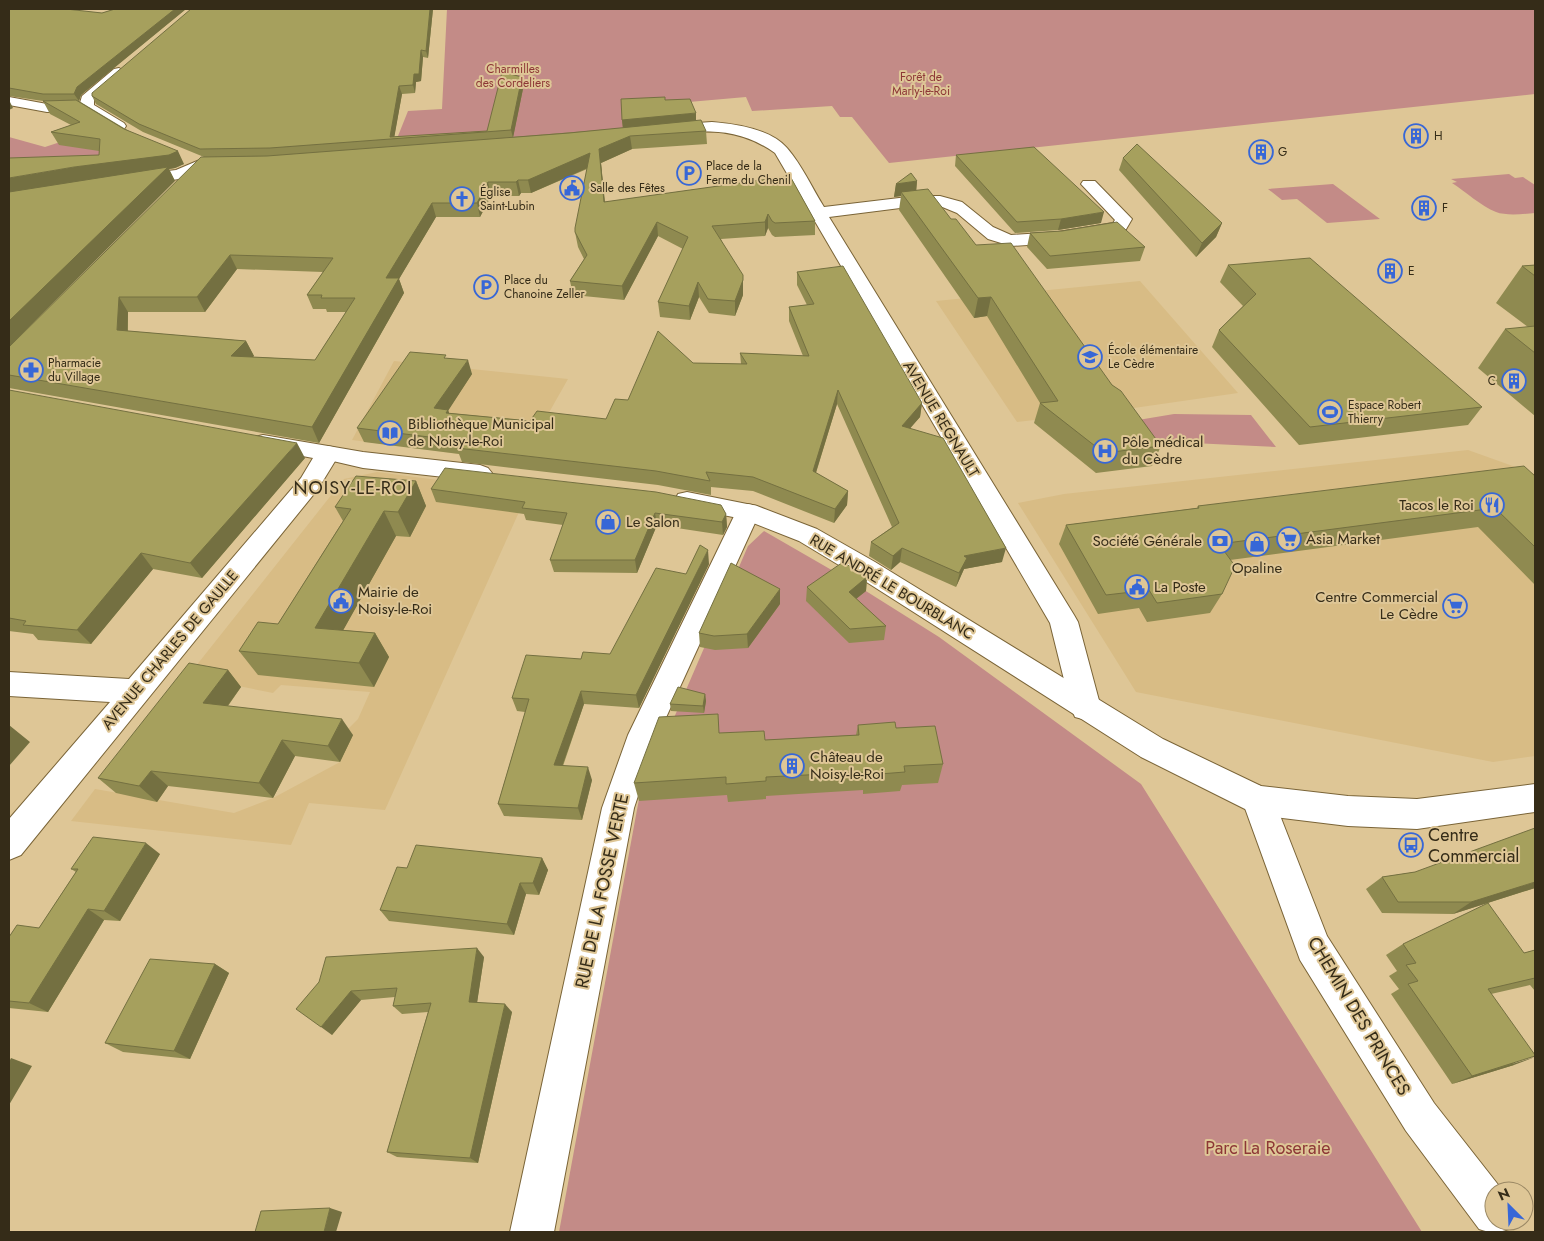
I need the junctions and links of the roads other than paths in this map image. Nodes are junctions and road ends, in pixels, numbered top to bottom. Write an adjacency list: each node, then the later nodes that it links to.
1 (133, 60): 3 (street)
2 (9, 101): 3 (street)
3 (88, 107): 5 (street)
4 (652, 131): 11 (street, AVENUE REGNAULT)
5 (128, 132)
6 (196, 161): 7 (street); 8 (street); 10 (street)
7 (244, 164)
8 (117, 182)
9 (1089, 184): 11 (street)
10 (175, 192)
11 (819, 213): 19 (street, AVENUE REGNAULT)
12 (245, 439): 13 (street)
13 (328, 453): 14 (street); 18 (street, AVENUE CHARLES DE GAULLE)
14 (504, 476)
15 (668, 496): 16 (street, RUE ANDRÉ LE BOURBLANC)
16 (748, 512): 19 (street, RUE ANDRÉ LE BOURBLANC); 24 (street, RUE DE LA FOSSE VERTE)
17 (9, 684): 18 (street)
18 (135, 691): 22 (street, AVENUE CHARLES DE GAULLE)
19 (1086, 708): 21 (street, RUE ANDRÉ LE BOURBLANC)
20 (1535, 798): 21 (street, RUE ANDRÉ LE BOURBLANC)
21 (1258, 800): 23 (street, CHEMIN DES PRINCES)
22 (9, 844)
23 (1484, 1201)
24 (532, 1232)

